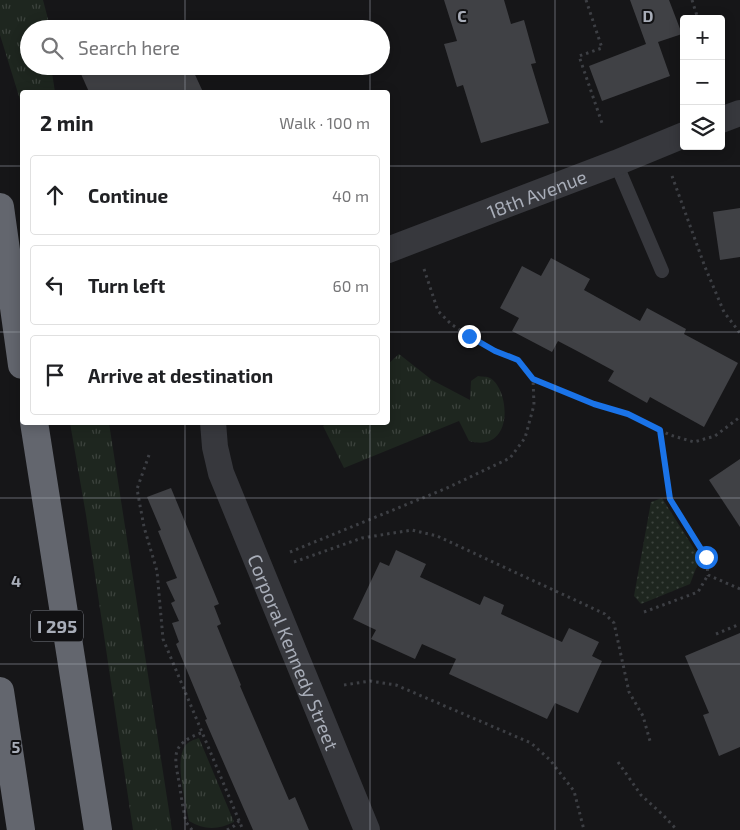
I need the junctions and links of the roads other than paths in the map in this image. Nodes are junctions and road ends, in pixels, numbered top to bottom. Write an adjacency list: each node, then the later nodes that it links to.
1 (740, 114): 2 (street)
2 (725, 119)
3 (680, 137): 4 (street, 18th Avenue)
4 (616, 163): 6 (street, 18th Avenue); 8 (lane)
5 (0, 207): 7 (highway)
6 (390, 249)
7 (8, 260): 9 (highway); 10 (highway)
8 (662, 271)
9 (20, 337)
10 (20, 351)
11 (32, 425): 18 (highway, I 295)
12 (32, 425): 19 (highway)
13 (213, 425): 20 (street, Corporal Kennedy Street)
14 (0, 691): 17 (highway)
15 (0, 712): 16 (highway)
16 (12, 830)
17 (21, 830)
18 (85, 830)
19 (98, 830)
20 (367, 830)

